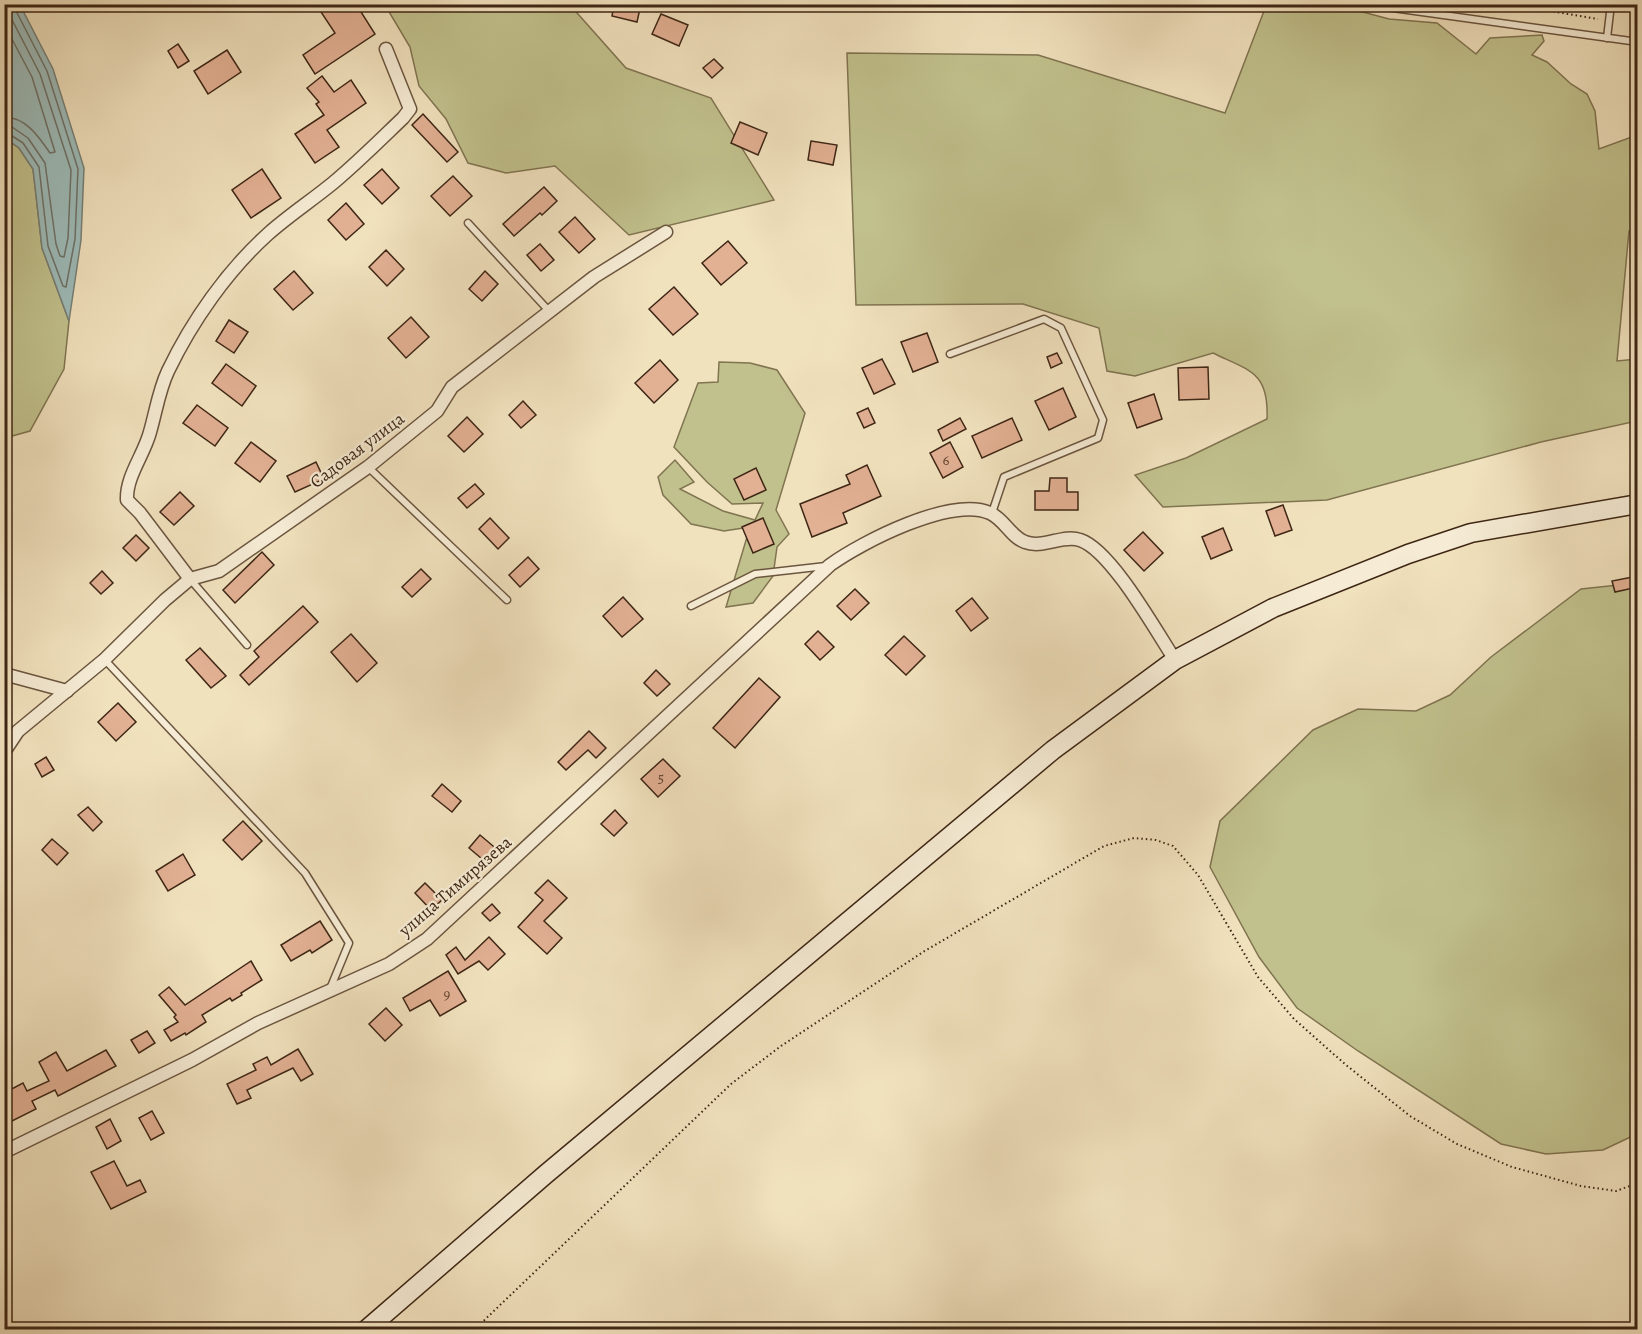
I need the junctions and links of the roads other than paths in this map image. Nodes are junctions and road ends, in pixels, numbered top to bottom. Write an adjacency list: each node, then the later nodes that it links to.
1 (1364, 4): 3 (lane)
2 (1611, 4): 3 (lane)
3 (1607, 38): 4 (lane)
4 (1638, 42)
5 (386, 49): 14 (street)
6 (468, 223): 8 (lane)
7 (666, 232): 8 (street, Садовая улица)
8 (549, 312): 10 (street, Садовая улица)
9 (950, 354): 12 (lane)
10 (368, 467): 14 (street, Садовая улица); 15 (lane)
11 (1638, 504): 19 (main road)
12 (992, 513): 13 (street, улица Тимирязева); 19 (street)
13 (830, 566): 16 (lane); 23 (street, улица Тимирязева)
14 (190, 579): 17 (lane); 18 (street, Садовая улица)
15 (507, 600)
16 (691, 606)
17 (247, 645)
18 (104, 660): 21 (street, Садовая улица); 23 (lane)
19 (1175, 660): 25 (main road)
20 (4, 674): 21 (street)
21 (67, 691): 22 (street, Садовая улица)
22 (4, 752)
23 (328, 992): 24 (street, улица Тимирязева)
24 (4, 1152)
25 (366, 1329)

